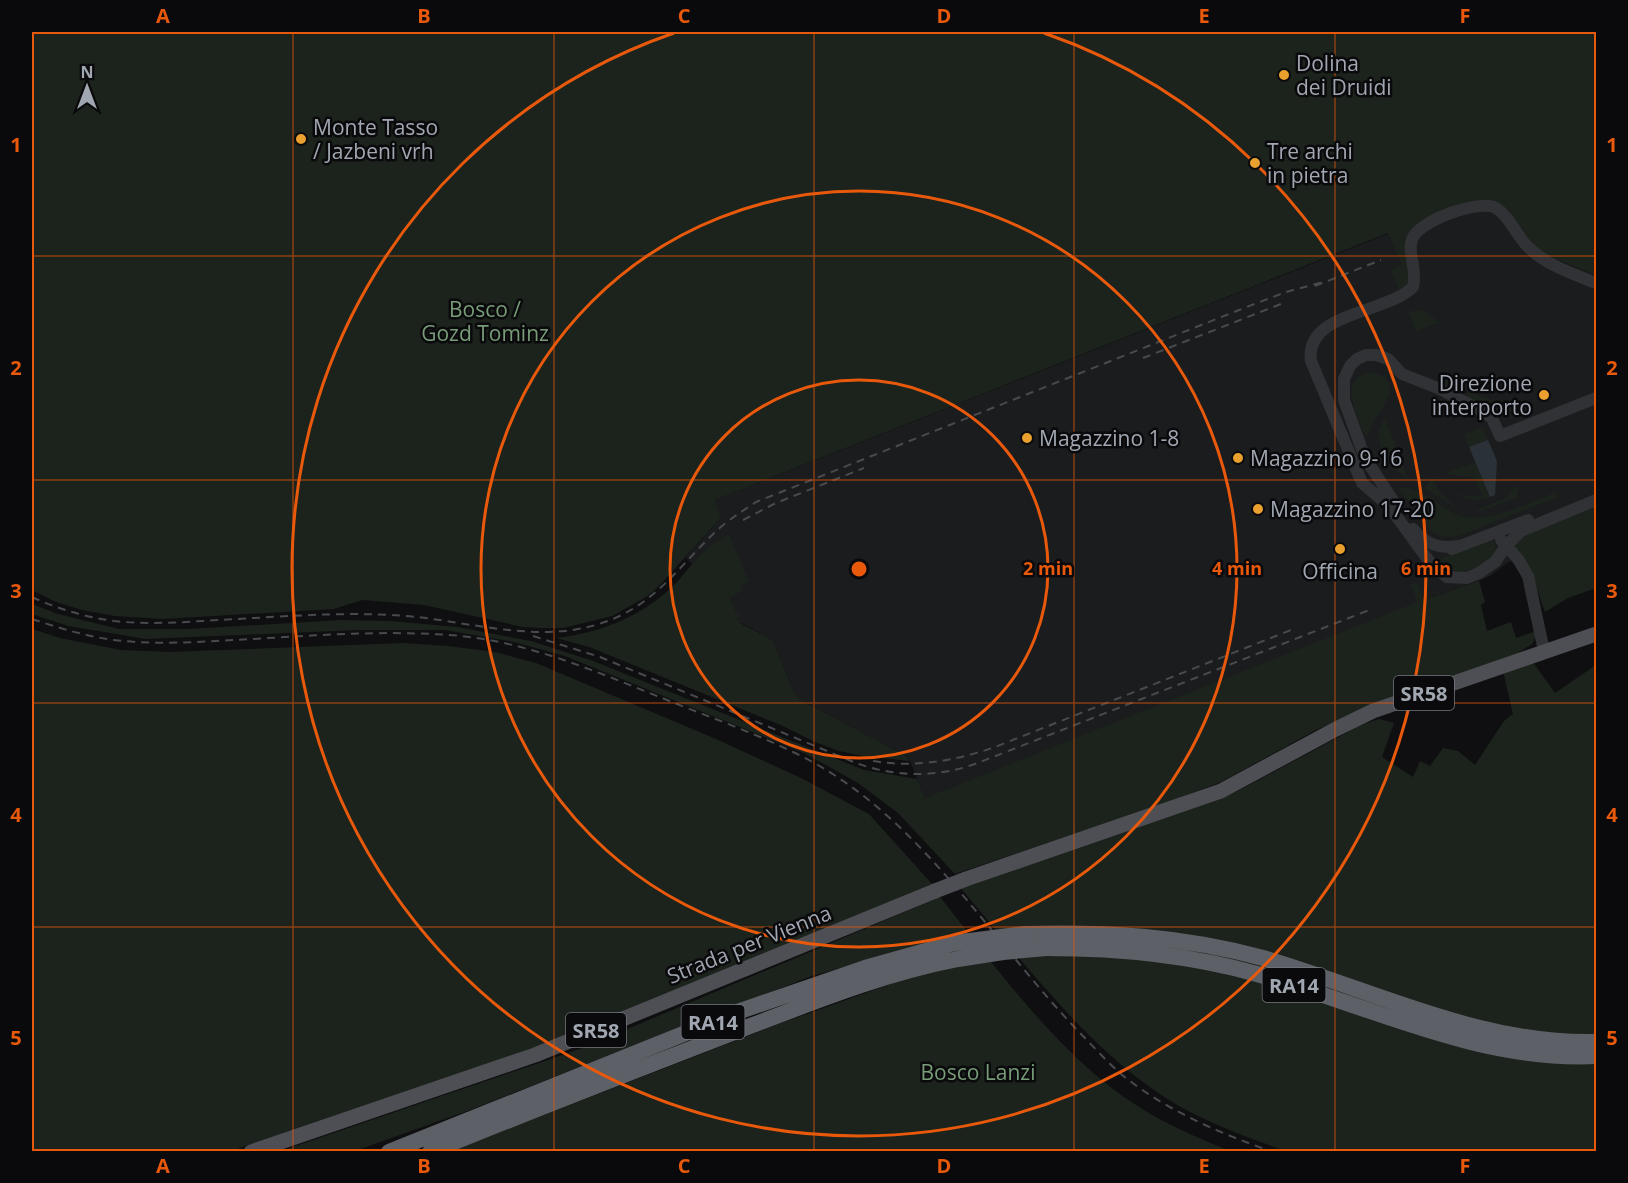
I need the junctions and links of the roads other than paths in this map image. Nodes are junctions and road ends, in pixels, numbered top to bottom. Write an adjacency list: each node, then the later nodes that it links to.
1 (1596, 283): 8 (street)
2 (1596, 398): 6 (street)
3 (1596, 493): 5 (street)
4 (1596, 500): 7 (street)
5 (1496, 533): 6 (street); 7 (street)
6 (1460, 546): 8 (street)
7 (1506, 546): 8 (street); 10 (street)
8 (1426, 558)
9 (1596, 634): 10 (main road, SR58)
10 (1544, 651): 17 (main road, Strada per Vienna / SR58, bridge)
11 (956, 951): 13 (highway, RA14, bridge); 13 (highway, RA14, bridge); 16 (highway, RA14); 16 (highway, RA14)
12 (1596, 1042): 13 (highway, RA14)
13 (1539, 1047): 14 (highway, RA14)
14 (1596, 1056)
15 (406, 1144): 16 (highway); 18 (highway); 19 (highway)
16 (426, 1145)
17 (251, 1152)
18 (383, 1152)
19 (389, 1152)

